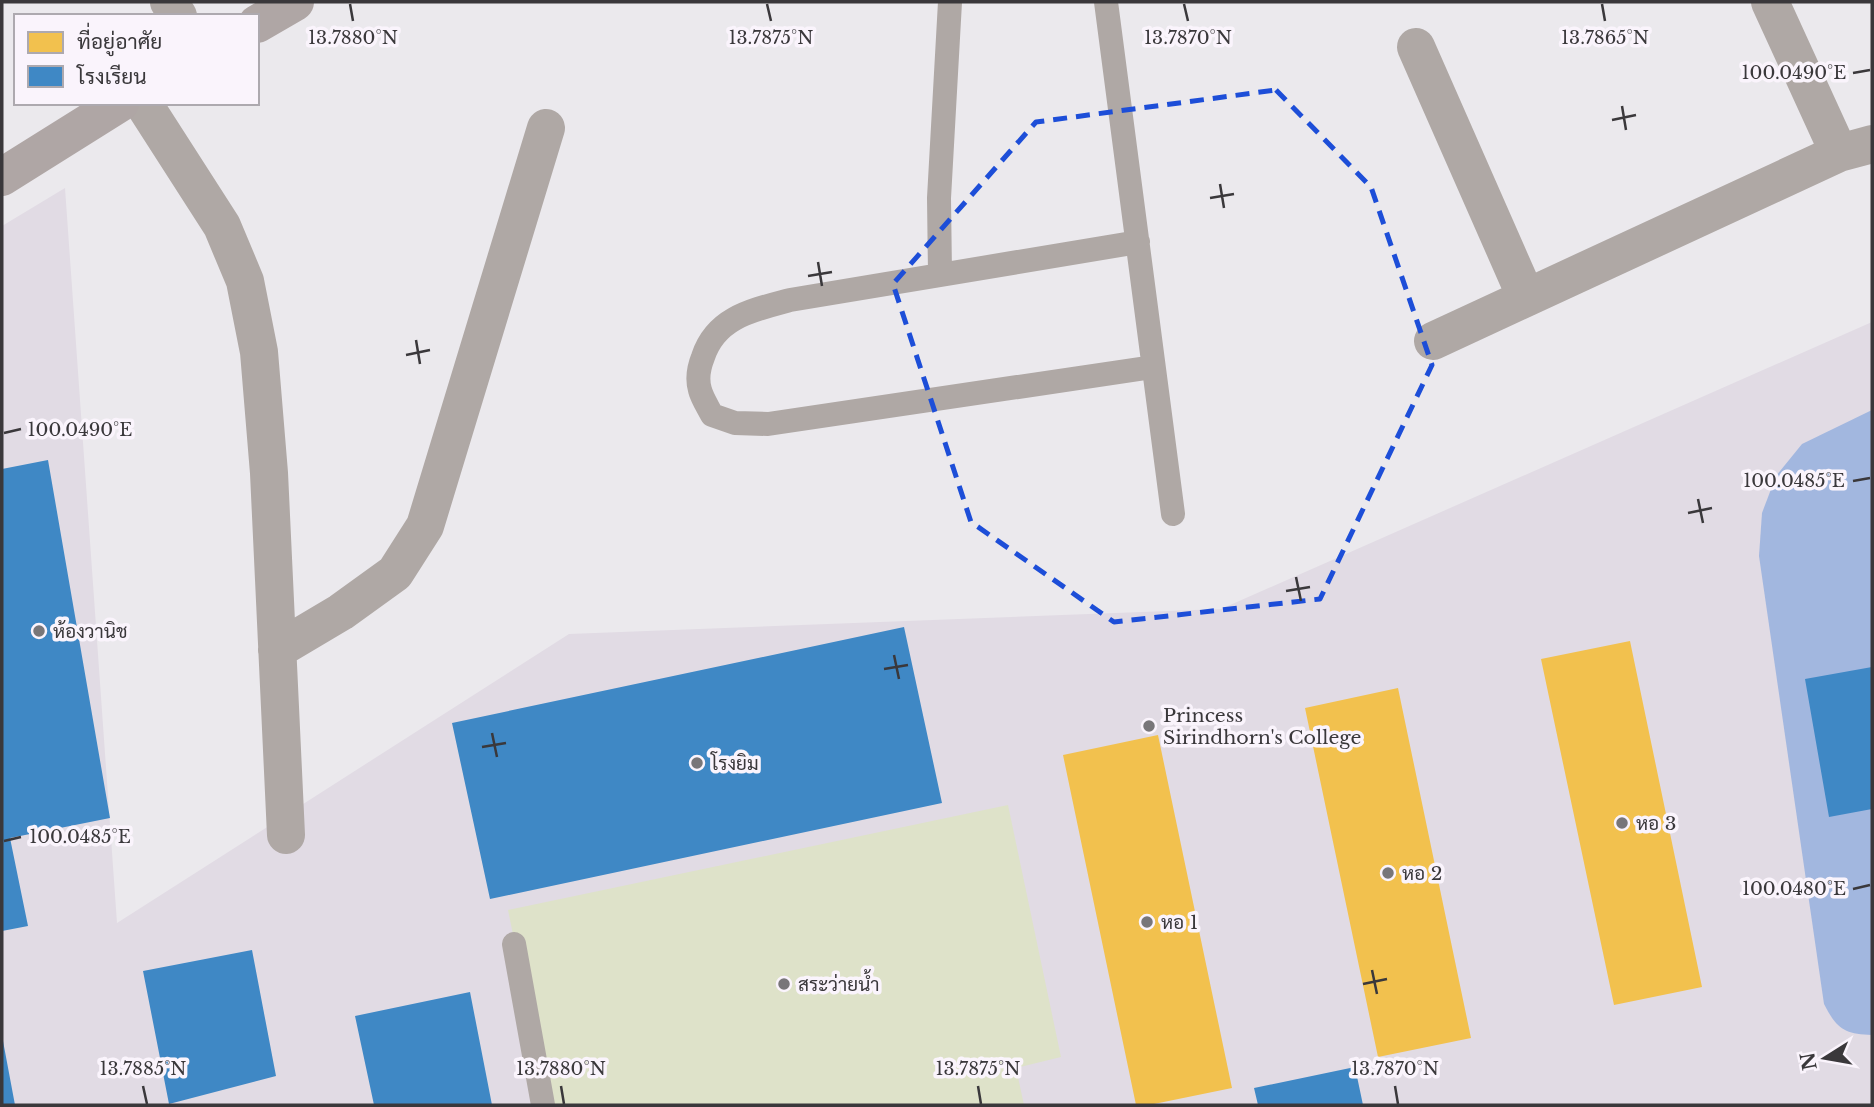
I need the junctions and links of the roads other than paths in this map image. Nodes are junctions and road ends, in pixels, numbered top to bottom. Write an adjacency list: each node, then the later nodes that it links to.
1 (295, 2): 5 (main road)
2 (950, 2): 13 (lane)
3 (1106, 2): 12 (lane)
4 (1770, 2): 10 (street)
5 (259, 23)
6 (1416, 47): 14 (street)
7 (117, 105): 11 (main road)
8 (144, 105): 18 (street)
9 (546, 128): 18 (street)
10 (1856, 148): 14 (street)
11 (2, 177)
12 (1138, 242): 13 (lane); 16 (lane)
13 (940, 274): 16 (lane)
14 (1526, 298): 15 (street)
15 (1433, 341)
16 (1153, 368): 17 (lane)
17 (1173, 514)
18 (277, 650): 19 (street)
19 (286, 835)
20 (514, 944): 21 (lane)
21 (543, 1105)

